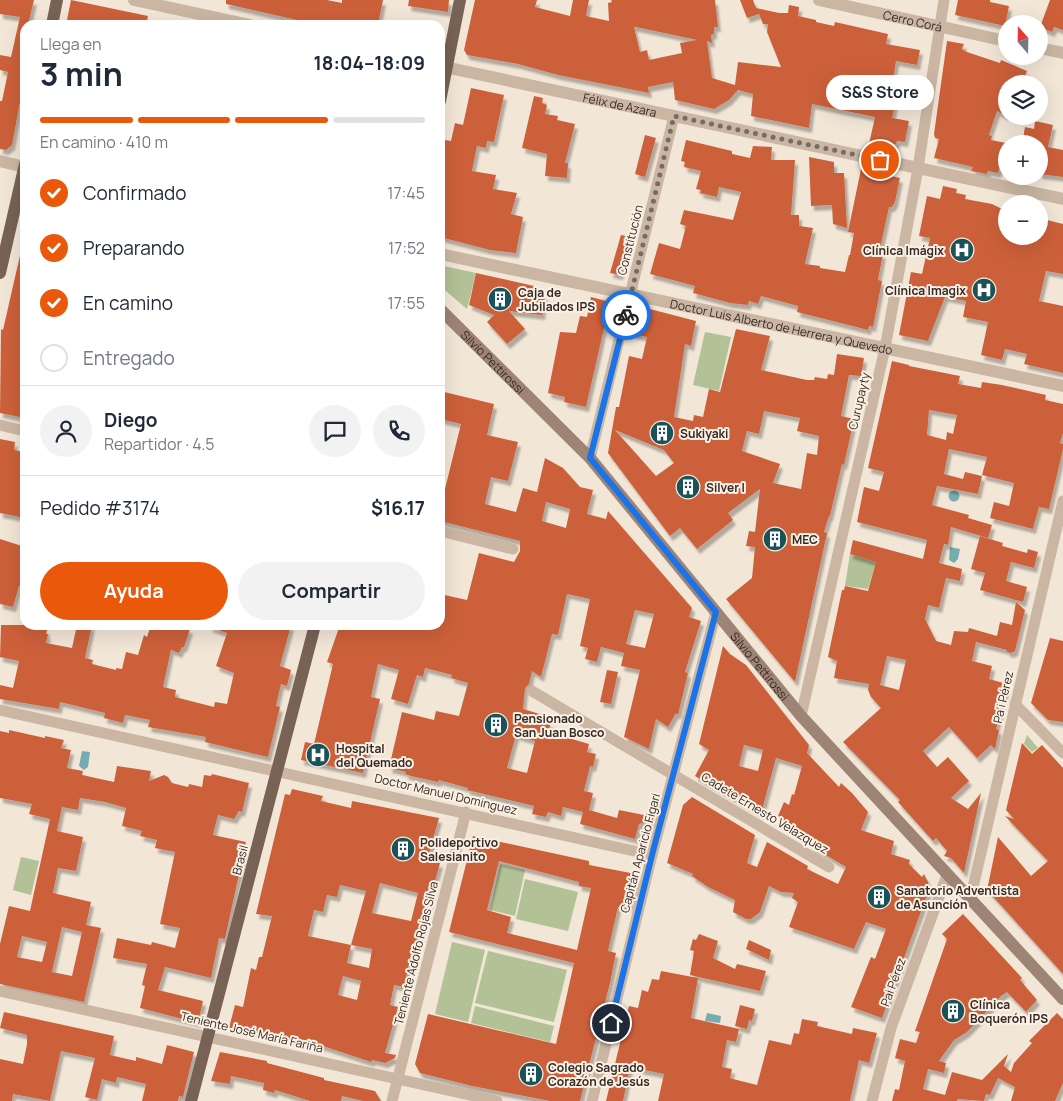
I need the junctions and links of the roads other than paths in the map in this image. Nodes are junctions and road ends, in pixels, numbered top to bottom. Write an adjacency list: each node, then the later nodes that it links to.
1 (57, 0): 6 (main road)
2 (134, 0): 7 (street)
3 (460, 0): 12 (main road)
4 (819, 0): 8 (street, Cerro Corá)
5 (944, 0): 8 (street, Curupayty)
6 (53, 20)
7 (227, 20)
8 (939, 26): 9 (street, Cerro Corá); 17 (street, Curupayty)
9 (998, 39)
10 (1048, 50): 11 (street)
11 (1063, 53)
12 (445, 62)
13 (445, 66): 14 (street, Félix de Azara)
14 (674, 116): 17 (street, Félix de Azara); 22 (street, Constitución)
15 (0, 162): 16 (street)
16 (20, 165)
17 (918, 168): 19 (street, Félix de Azara); 24 (street, Curupayty)
18 (20, 187): 21 (main road)
19 (1063, 199)
20 (445, 255): 22 (street, Doctor Luis Alberto de Herrera y Quevedo)
21 (0, 273)
22 (631, 293): 24 (street, Doctor Luis Alberto de Herrera y Quevedo); 28 (street, Constitución)
23 (445, 314): 28 (main road, Silvio Pettirossi)
24 (885, 348): 25 (street, Doctor Luis Alberto de Herrera y Quevedo); 37 (street, Curupayty)
25 (1063, 386)
26 (0, 425): 27 (street)
27 (20, 430)
28 (590, 458): 32 (main road, Silvio Pettirossi)
29 (1063, 501): 35 (street, Pa'i Pérez)
30 (445, 532): 31 (street)
31 (513, 549)
32 (716, 612): 37 (main road, Silvio Pettirossi); 40 (street, Capitán Aparicio Figari)
33 (314, 630): 39 (main road, Brasil)
34 (532, 691): 40 (street, Cadete Ernesto Velazquez)
35 (1015, 704): 38 (street); 45 (street, Pa'i Pérez)
36 (0, 710): 39 (street, Doctor Manuel Dominguez)
37 (801, 716): 44 (main road, Silvio Pettirossi)
38 (1063, 753)
39 (278, 771): 41 (street, Doctor Manuel Dominguez); 48 (main road, Brasil)
40 (674, 776): 42 (street, Capitán Aparicio Figari); 43 (street, Cadete Ernesto Velazquez)
41 (466, 812): 42 (street, Doctor Manuel Dominguez); 49 (street, Teniente Adolfo Rojas Silva)
42 (652, 855): 53 (street, Capitán Aparicio Figari)
43 (829, 868)
44 (947, 875): 45 (main road, Silvio Pettirossi); 54 (street, Pai Pérez)
45 (970, 900): 47 (main road, Silvio Pettirossi)
46 (0, 991): 48 (street, Teniente José María Fariña)
47 (1063, 999)
48 (208, 1036): 49 (street, Teniente José María Fariña); 50 (main road, Brasil)
49 (398, 1079): 51 (street, Teniente Adolfo Rojas Silva); 52 (street, Teniente José María Fariña)
50 (191, 1101)
51 (392, 1101)
52 (497, 1101)
53 (592, 1101)
54 (872, 1101)

